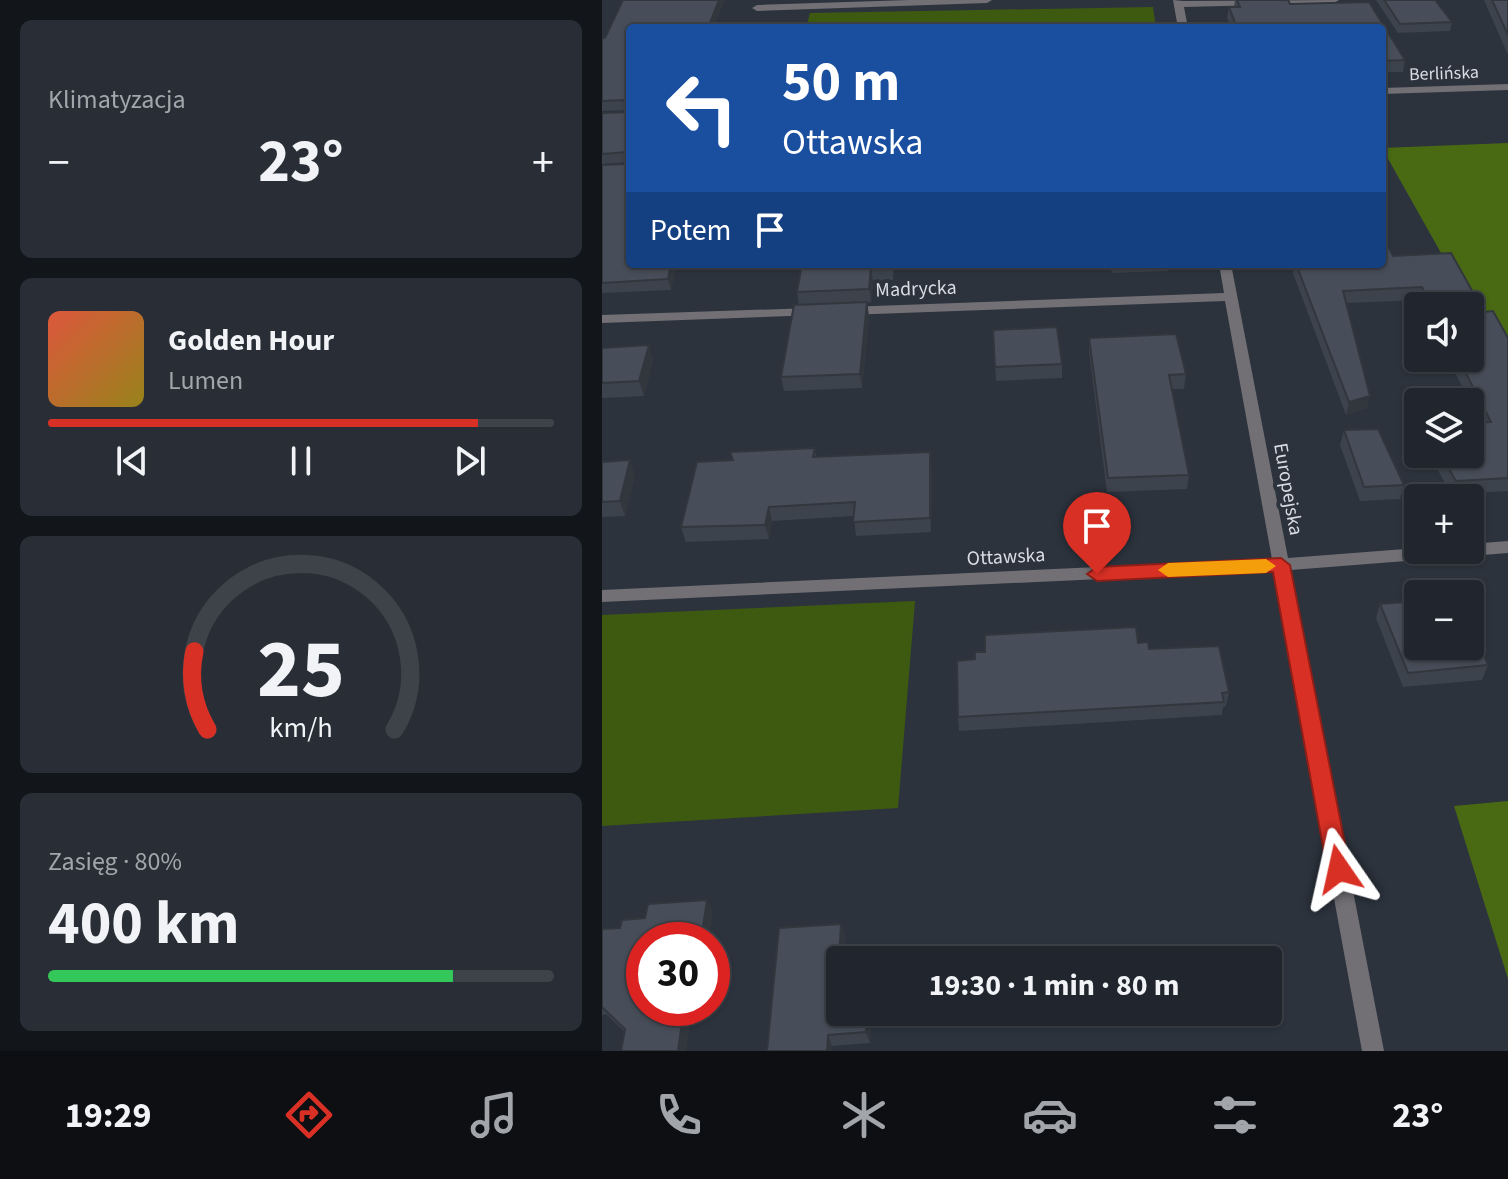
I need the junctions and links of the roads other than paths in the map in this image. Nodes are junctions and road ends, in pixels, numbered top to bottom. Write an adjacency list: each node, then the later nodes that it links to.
1 (987, 0): 4 (street)
2 (1334, 0): 3 (street)
3 (1178, 2): 5 (street)
4 (757, 8)
5 (1182, 24)
6 (1508, 87): 7 (street, Berlińska)
7 (1386, 91)
8 (1226, 268): 9 (street, Europejska)
9 (1232, 297): 10 (street, Madrycka); 14 (street, Europejska)
10 (836, 311)
11 (821, 312): 12 (street)
12 (602, 319)
13 (1508, 547): 14 (street, Ottawska)
14 (1281, 565): 15 (street, Ottawska); 16 (street, Europejska)
15 (602, 596)
16 (1373, 1051)

